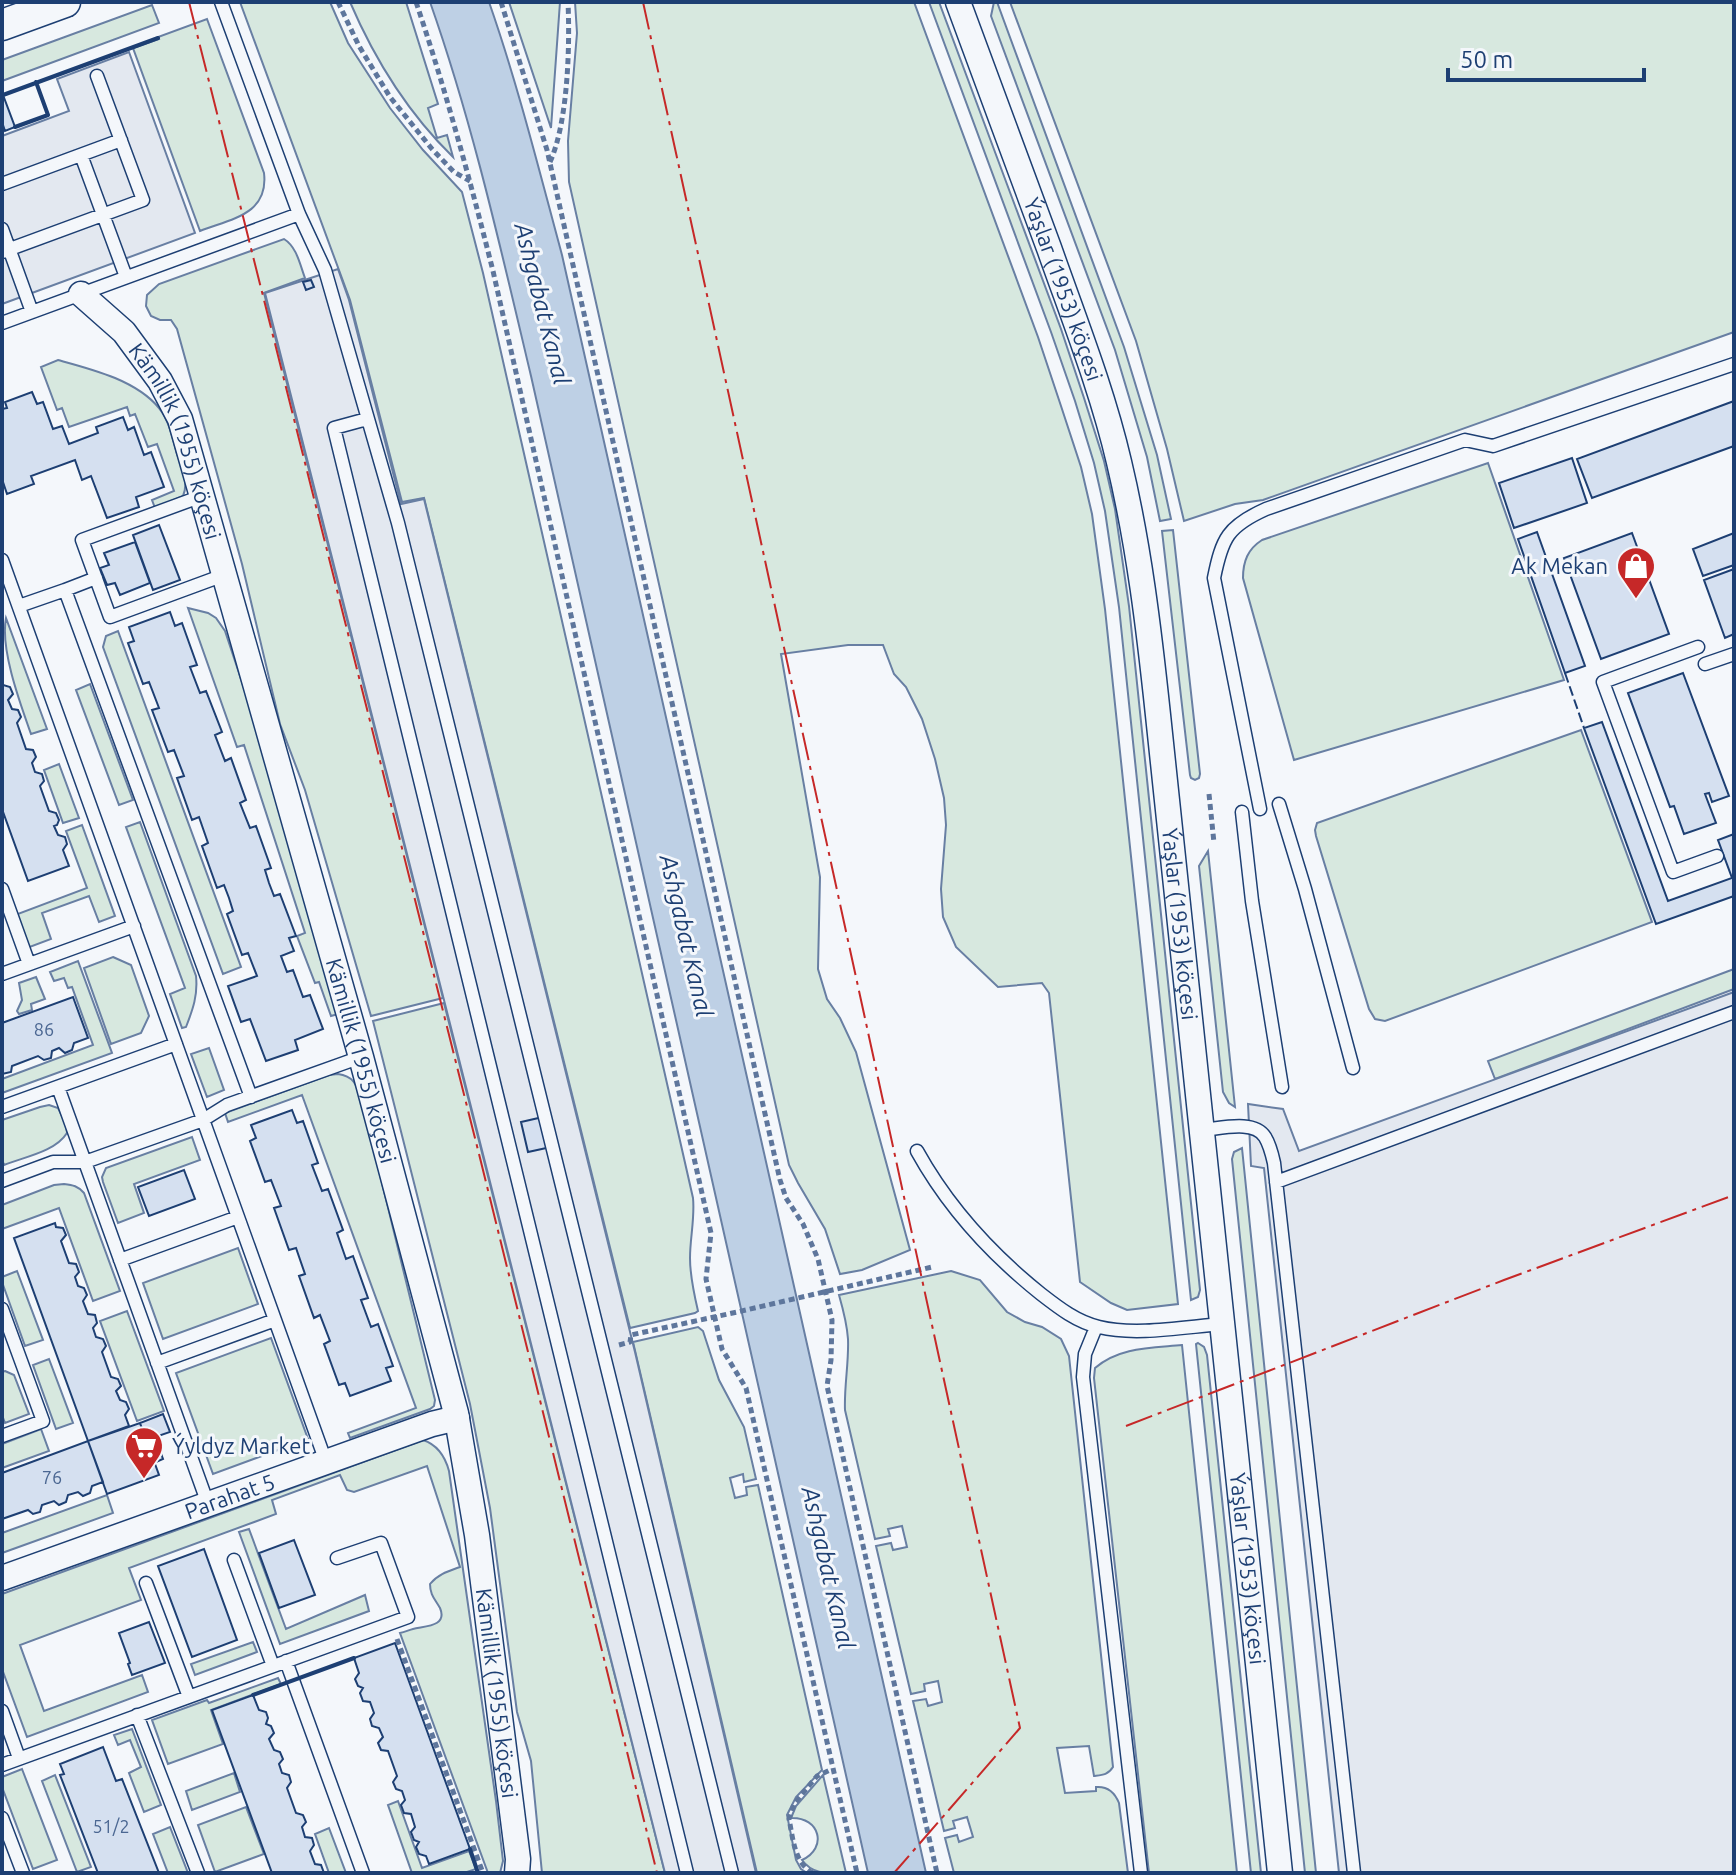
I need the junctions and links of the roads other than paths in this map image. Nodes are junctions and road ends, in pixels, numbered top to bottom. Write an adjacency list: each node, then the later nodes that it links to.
1 (65, 2): 4 (street)
2 (221, 2): 9 (lane)
3 (958, 2): 45 (street, Ýaşlar (1953) köçesi)
4 (2, 25)
5 (97, 76): 6 (lane)
6 (121, 140): 7 (lane); 10 (lane)
7 (81, 155): 8 (lane); 10 (lane)
8 (2, 184)
9 (299, 214): 13 (lane); 18 (lane)
10 (103, 215): 12 (lane); 13 (lane)
11 (2, 229): 12 (lane)
12 (6, 250): 15 (lane)
13 (126, 277): 14 (lane)
14 (81, 294): 15 (lane); 19 (street, Kämillik (1955) köçesi)
15 (32, 312): 16 (lane)
16 (2, 323)
17 (1734, 364): 29 (lane)
18 (367, 419): 78 (lane); 79 (lane)
19 (202, 496): 21 (street, Kämillik (1955) köçesi); 22 (lane)
20 (2, 560): 24 (lane)
21 (224, 575): 22 (lane); 38 (street, Kämillik (1955) köçesi)
22 (96, 578): 23 (lane)
23 (65, 590): 24 (lane); 42 (lane)
24 (19, 606): 33 (lane)
25 (1698, 647): 31 (lane)
26 (1734, 654): 27 (lane)
27 (1705, 664)
28 (1279, 804): 39 (lane)
29 (1260, 809)
30 (1242, 812): 41 (lane)
31 (1717, 856)
32 (2, 889): 34 (lane)
33 (134, 926): 34 (lane); 37 (lane)
34 (29, 964): 35 (lane)
35 (2, 974)
36 (1734, 1012): 49 (lane)
37 (176, 1044): 40 (lane); 44 (lane)
38 (361, 1057): 42 (lane); 58 (street, Kämillik (1955) köçesi)
39 (1353, 1068)
40 (58, 1087): 43 (lane); 47 (lane)
41 (1282, 1087)
42 (251, 1097): 44 (lane)
43 (2, 1107)
44 (203, 1120): 47 (lane); 50 (lane)
45 (1201, 1130): 49 (lane); 54 (street, Ýaşlar (1953) köçesi)
46 (917, 1151): 55 (lane)
47 (85, 1162): 48 (lane); 51 (lane)
48 (2, 1181)
49 (1276, 1182): 82 (lane)
50 (238, 1217): 51 (lane); 53 (lane)
51 (120, 1260): 57 (lane)
52 (2, 1309): 56 (lane)
53 (275, 1320): 57 (lane); 60 (lane)
54 (1222, 1324): 55 (lane); 81 (street, Ýaşlar (1953) köçesi)
55 (1096, 1327): 80 (lane)
56 (8, 1344): 59 (lane)
57 (157, 1363): 61 (lane)
58 (457, 1418): 60 (street, Parahat 5); 77 (street, Kämillik (1955) köçesi)
59 (2, 1436)
60 (326, 1462): 61 (street, Parahat 5)
61 (208, 1504): 64 (street, Parahat 5)
62 (337, 1558): 66 (lane)
63 (234, 1560): 67 (lane)
64 (2, 1578)
65 (146, 1583): 68 (lane)
66 (286, 1661): 67 (lane); 76 (lane)
67 (273, 1666): 68 (lane)
68 (189, 1697): 70 (lane)
69 (2, 1711): 71 (lane)
70 (137, 1715): 71 (lane); 75 (lane)
71 (19, 1758): 72 (lane)
72 (2, 1765)
73 (2, 1818): 74 (lane)
74 (23, 1873)
75 (198, 1873)
76 (363, 1873)
77 (517, 1873)
78 (687, 1873)
79 (732, 1873)
80 (1141, 1873)
81 (1280, 1873)
82 (1354, 1873)

